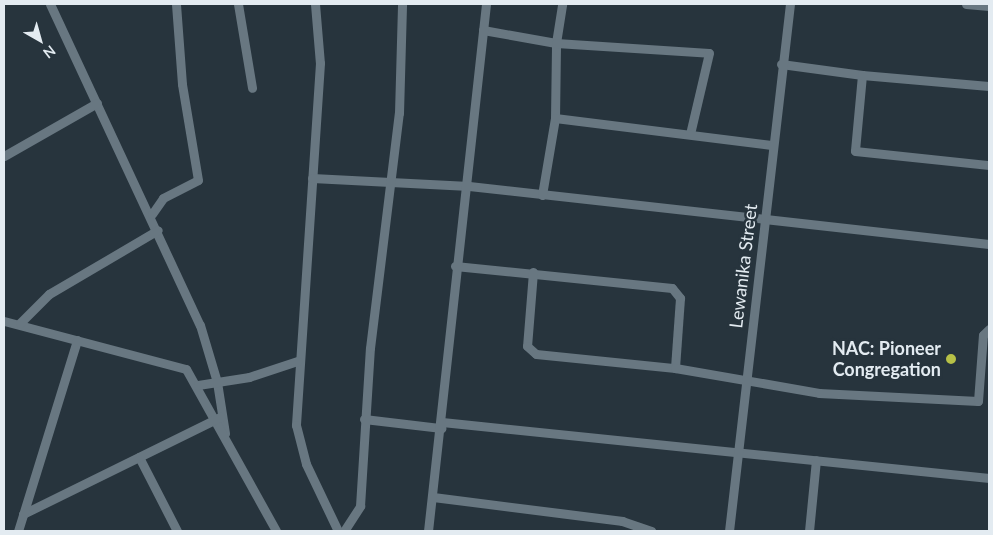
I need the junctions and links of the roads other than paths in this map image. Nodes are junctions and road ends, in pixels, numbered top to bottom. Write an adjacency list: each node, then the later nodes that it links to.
1 (50, 4): 17 (street)
2 (176, 4): 27 (street)
3 (238, 4): 16 (street)
4 (315, 4): 23 (street)
5 (402, 4): 24 (street)
6 (486, 4): 11 (street)
7 (562, 4): 12 (street)
8 (790, 4): 13 (street, Lewanika Street)
9 (966, 4): 10 (street)
10 (989, 6)
11 (483, 30): 12 (street); 25 (street)
12 (556, 43): 18 (street); 19 (street)
13 (781, 64): 14 (street); 20 (street, Lewanika Street)
14 (862, 75): 15 (street); 22 (street)
15 (989, 86)
16 (252, 88)
17 (97, 103): 21 (street); 27 (street)
18 (555, 118): 19 (street); 26 (street)
19 (690, 134): 20 (street)
20 (770, 144): 28 (street, Lewanika Street)
21 (4, 156)
22 (989, 165)
23 (312, 178): 24 (street); 37 (street)
24 (393, 181): 25 (street); 43 (street)
25 (469, 186): 26 (street); 31 (street)
26 (542, 195): 28 (street)
27 (152, 214): 29 (street)
28 (765, 222): 30 (street); 39 (street, Lewanika Street)
29 (158, 230): 34 (street); 40 (street)
30 (989, 244)
31 (456, 266): 32 (street); 44 (street)
32 (533, 272): 38 (street); 38 (street)
33 (4, 321): 34 (street)
34 (20, 323): 36 (street)
35 (989, 330): 39 (street)
36 (77, 340): 41 (street); 50 (street)
37 (297, 360): 40 (street); 54 (street)
38 (675, 368): 39 (street)
39 (746, 379): 45 (street, Lewanika Street)
40 (217, 382): 41 (street); 42 (street)
41 (198, 385): 42 (street)
42 (219, 418): 46 (street); 53 (street)
43 (364, 419): 44 (street); 55 (street)
44 (442, 425): 45 (street); 49 (street)
45 (737, 452): 47 (street); 58 (street, Lewanika Street)
46 (139, 457): 50 (street); 52 (street)
47 (816, 460): 48 (street); 59 (street)
48 (989, 478)
49 (433, 497): 56 (street); 57 (street)
50 (23, 514): 51 (street)
51 (18, 531)
52 (177, 531)
53 (276, 531)
54 (338, 531)
55 (344, 531)
56 (428, 531)
57 (650, 531)
58 (729, 531)
59 (809, 531)

